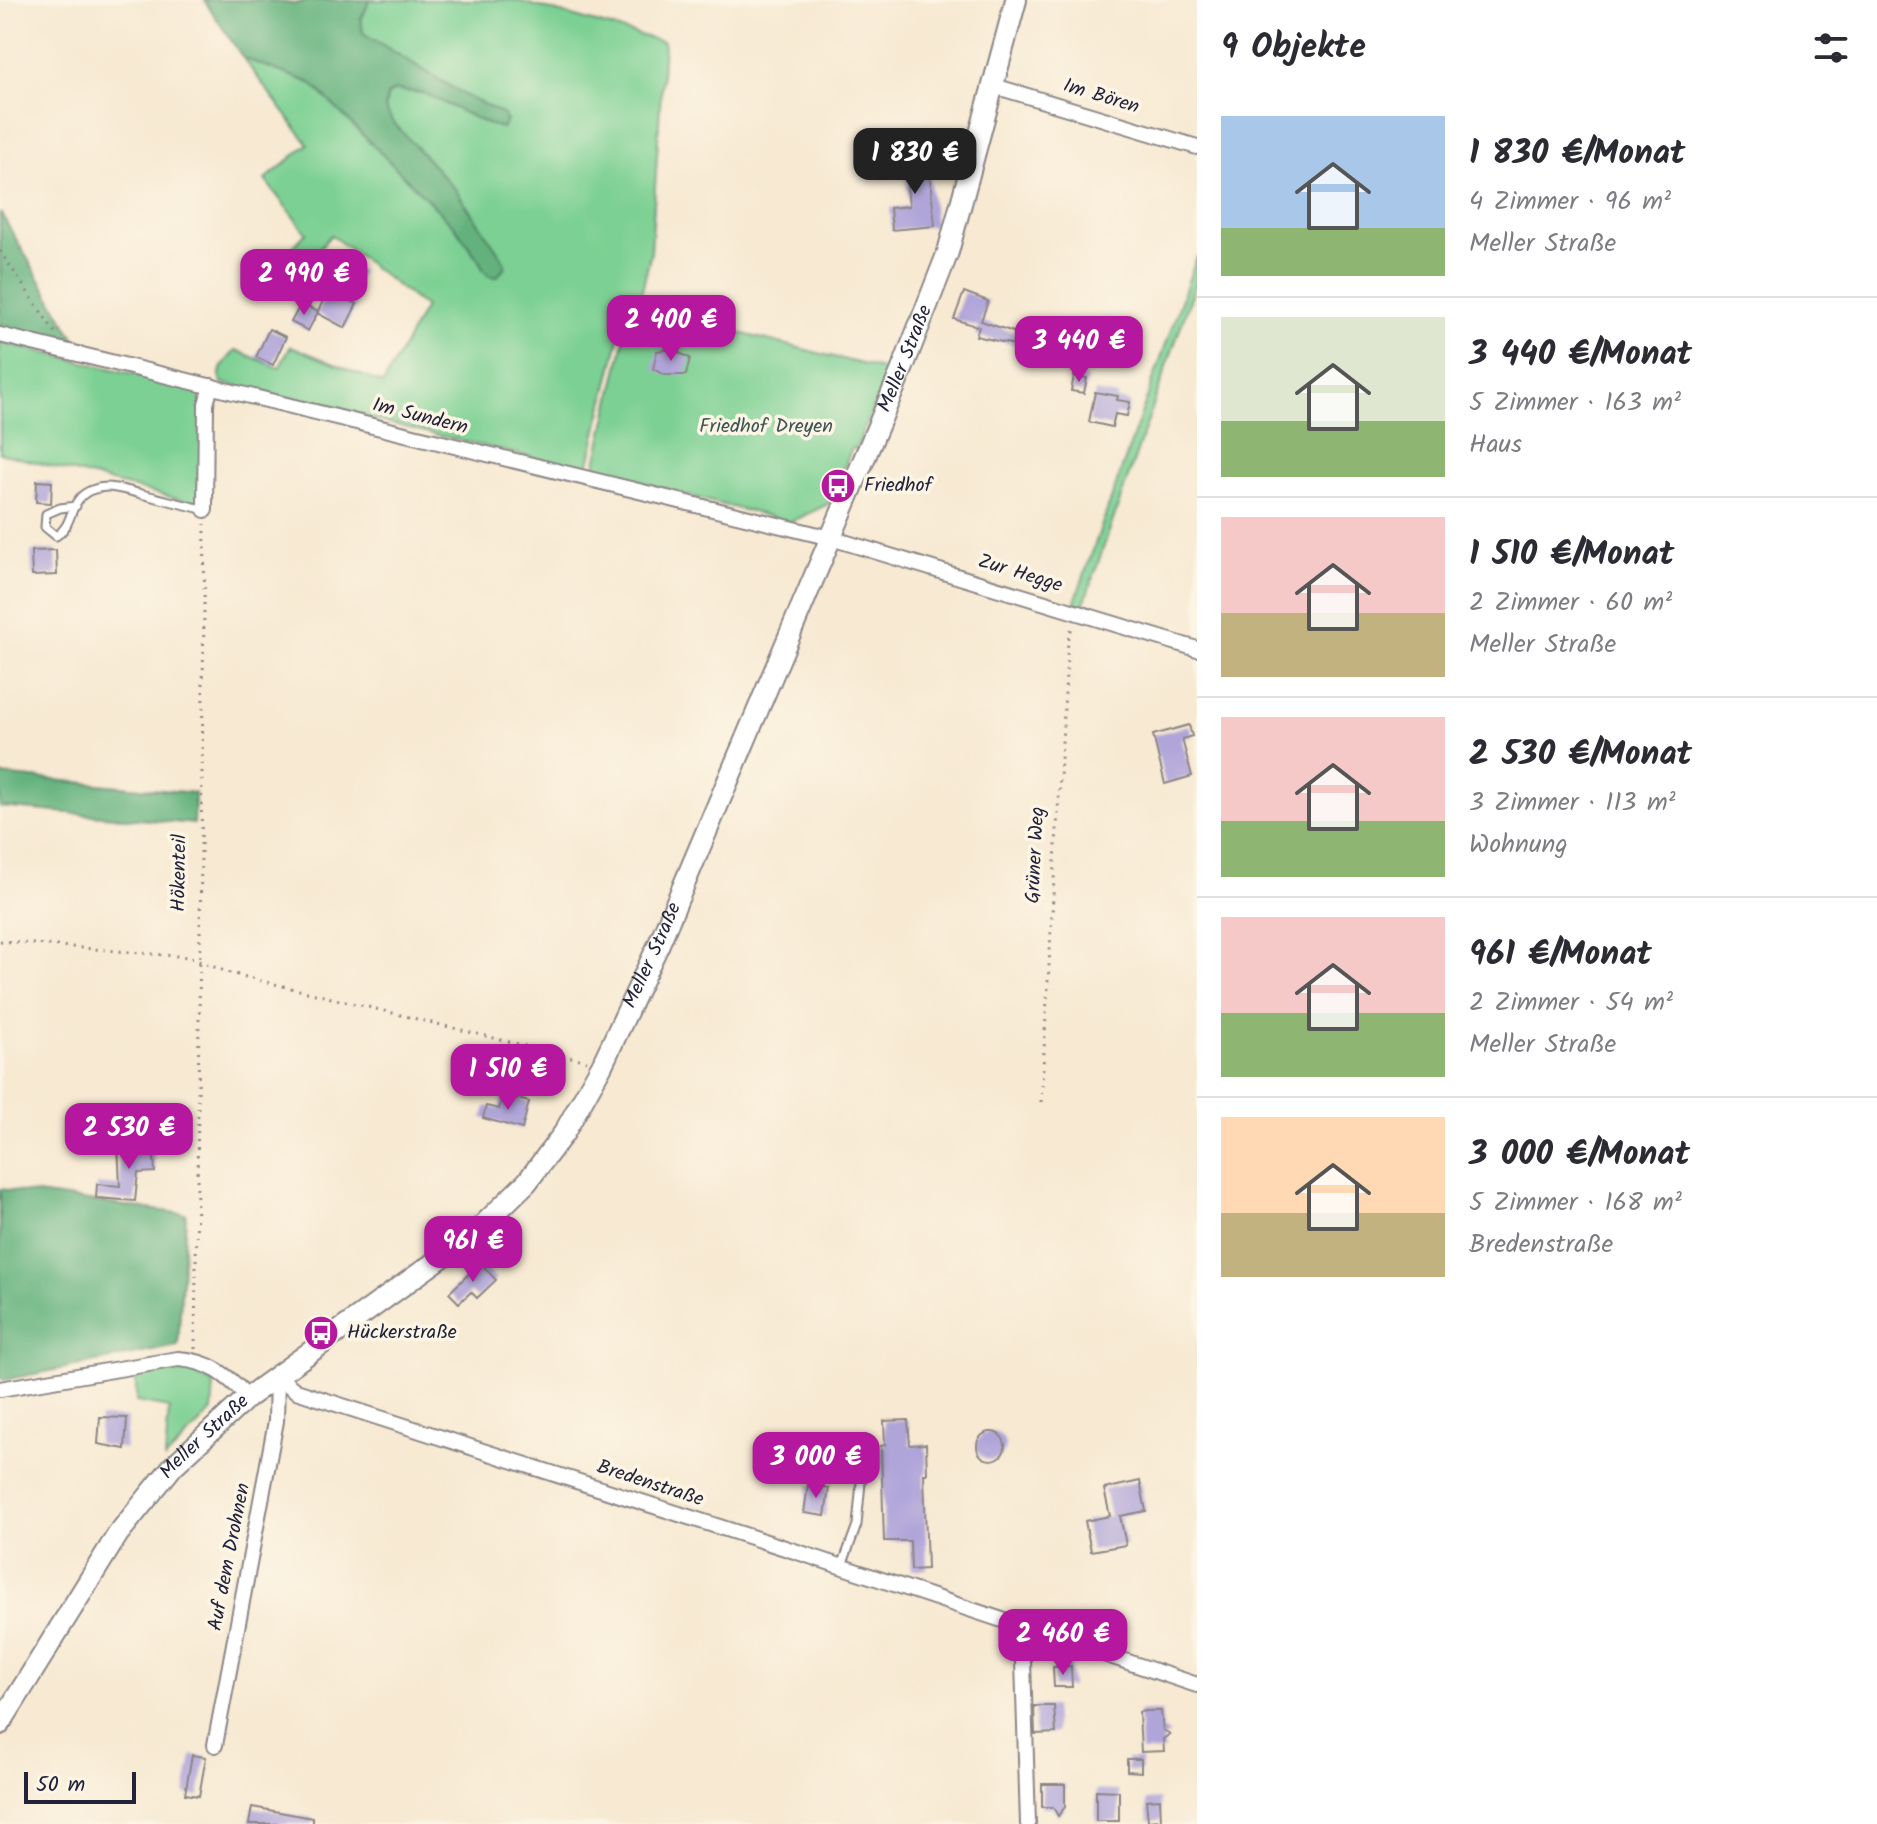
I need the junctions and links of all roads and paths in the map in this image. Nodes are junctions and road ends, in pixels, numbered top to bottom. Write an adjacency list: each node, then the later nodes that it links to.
1 (1016, 0): 2 (main road, Meller Straße)
2 (994, 86): 3 (street, Im Bören); 10 (main road, Meller Straße)
3 (1197, 147)
4 (0, 251): 6 (path)
5 (0, 335): 6 (street, Im Sundern)
6 (67, 350): 7 (street, Im Sundern)
7 (211, 386): 9 (street); 10 (street, Im Sundern)
8 (76, 506): 8 (lane); 9 (lane)
9 (205, 510): 14 (path, Hökenteil)
10 (831, 538): 11 (street, Zur Hegge); 15 (main road, Meller Straße)
11 (1075, 612): 12 (street, Zur Hegge); 16 (path, Grüner Weg)
12 (1197, 649)
13 (0, 941): 14 (path)
14 (198, 961): 15 (path); 17 (path, Hökenteil)
15 (602, 1065): 18 (main road, Meller Straße)
16 (1041, 1102)
17 (196, 1360): 19 (street); 20 (street)
18 (277, 1376): 20 (main road, Meller Straße); 22 (street, Bredenstraße); 26 (street, Auf dem Drohnen)
19 (0, 1389)
20 (248, 1397): 25 (main road, Meller Straße)
21 (865, 1440): 22 (lane)
22 (842, 1566): 23 (street, Bredenstraße)
23 (1022, 1628): 24 (street, Bredenstraße); 27 (street)
24 (1197, 1685)
25 (0, 1724)
26 (215, 1745)
27 (1028, 1824)

